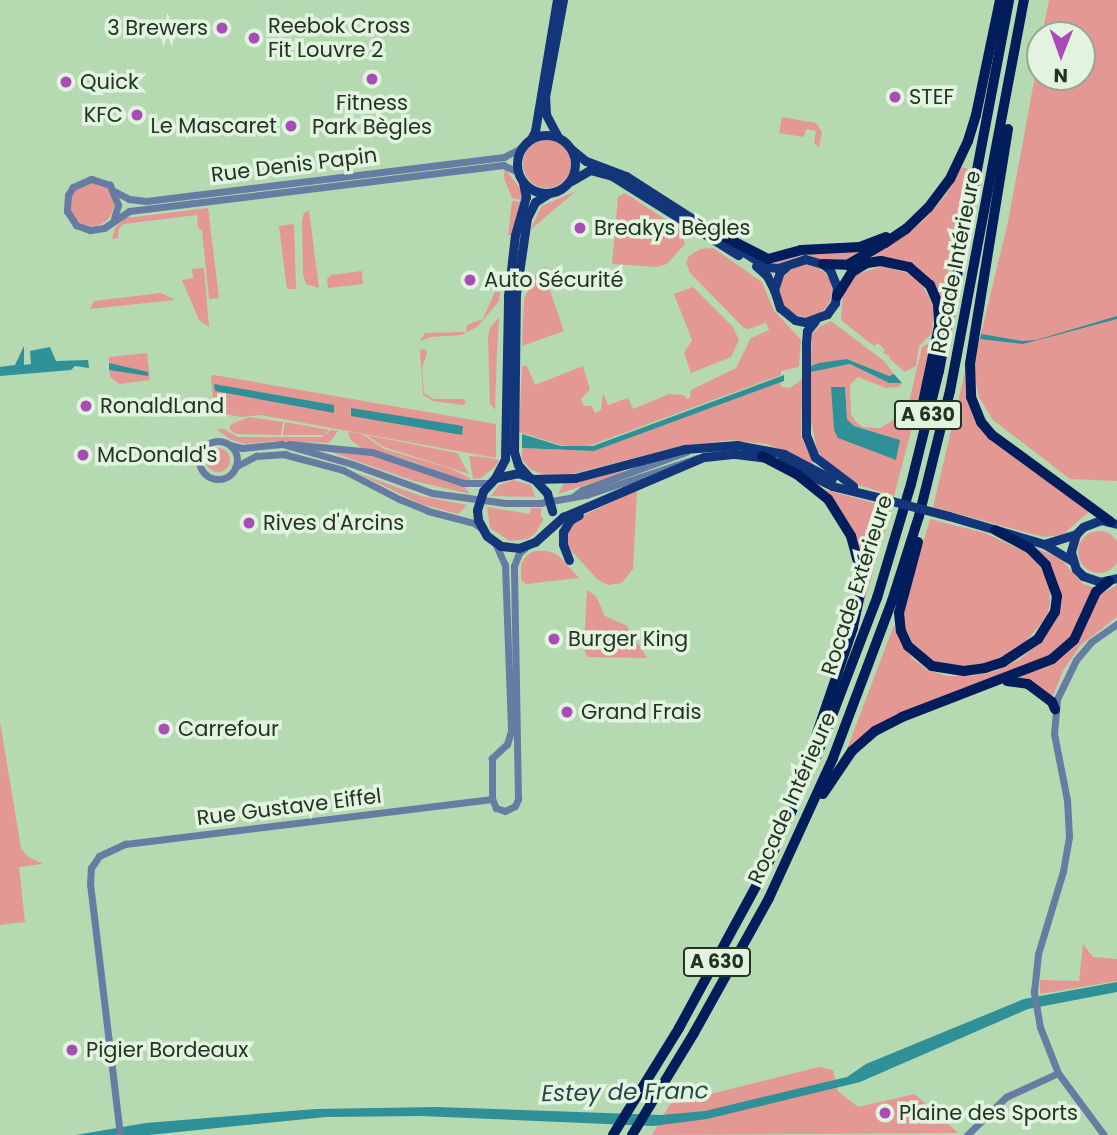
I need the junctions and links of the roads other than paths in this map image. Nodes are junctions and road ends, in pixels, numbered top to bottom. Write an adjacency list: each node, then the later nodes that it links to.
1 (557, 0): 8 (main road)
2 (563, 0): 7 (main road)
3 (1000, 0): 17 (highway)
4 (1009, 0): 45 (highway, Rocade Extérieure / A 630)
5 (1024, 0): 6 (highway, Rocade Intérieure / A 630)
6 (1017, 40): 24 (highway, Rocade Intérieure / A 630); 37 (highway)
7 (559, 138): 8 (main road); 10 (main road)
8 (530, 140): 9 (main road)
9 (521, 148): 11 (main road); 14 (street, Rue Denis Papin)
10 (571, 149): 12 (main road); 18 (main road)
11 (518, 172): 13 (main road); 16 (street, Rue Denis Papin)
12 (570, 181): 15 (main road); 21 (main road)
13 (523, 183): 15 (main road); 33 (main road)
14 (114, 190): 16 (street); 16 (street)
15 (548, 194): 32 (main road)
16 (114, 219)
17 (916, 220): 18 (highway); 19 (highway)
18 (717, 233): 20 (main road)
19 (822, 264): 20 (main road); 22 (main road)
20 (787, 265): 21 (main road)
21 (774, 290): 23 (main road)
22 (837, 296): 23 (main road); 45 (highway)
23 (815, 321): 36 (main road)
24 (950, 391): 40 (highway); 56 (highway, Rocade Intérieure / A 630)
25 (282, 444): 26 (street); 29 (street); 33 (street)
26 (230, 445): 31 (street); 31 (street)
27 (703, 452): 29 (street); 30 (main road); 32 (main road); 34 (main road); 35 (main road)
28 (284, 454): 29 (street); 31 (street); 38 (street)
29 (314, 454)
30 (762, 456): 34 (main road); 55 (highway)
31 (235, 467)
32 (531, 477): 33 (main road); 39 (main road, bridge)
33 (489, 484): 38 (main road, bridge)
34 (844, 487): 36 (main road)
35 (620, 492): 39 (main road); 46 (main road)
36 (877, 497): 40 (main road, bridge)
37 (1114, 523): 41 (main road)
38 (481, 529): 42 (main road)
39 (547, 529): 44 (main road)
40 (995, 530): 43 (main road)
41 (1076, 534): 43 (main road); 47 (main road)
42 (493, 542): 44 (main road); 52 (street)
43 (1044, 544): 47 (main road)
44 (527, 546): 53 (street)
45 (889, 558): 55 (highway, Rocade Extérieure / A 630)
46 (569, 560)
47 (1072, 561): 48 (main road)
48 (1113, 580): 50 (highway)
49 (1117, 624): 51 (street)
50 (998, 682): 51 (highway); 56 (highway)
51 (1055, 709): 57 (street)
52 (500, 751): 53 (street); 54 (street)
53 (517, 759): 54 (street, Rue Gustave Eiffel)
54 (492, 799): 58 (street, Rue Gustave Eiffel)
55 (792, 814): 59 (highway, Rocade Extérieure / A 630)
56 (807, 819): 60 (highway, Rocade Intérieure / A 630)
57 (1058, 1073): 61 (street); 62 (street)
58 (120, 1135)
59 (613, 1135)
60 (632, 1135)
61 (967, 1135)
62 (1104, 1135)

